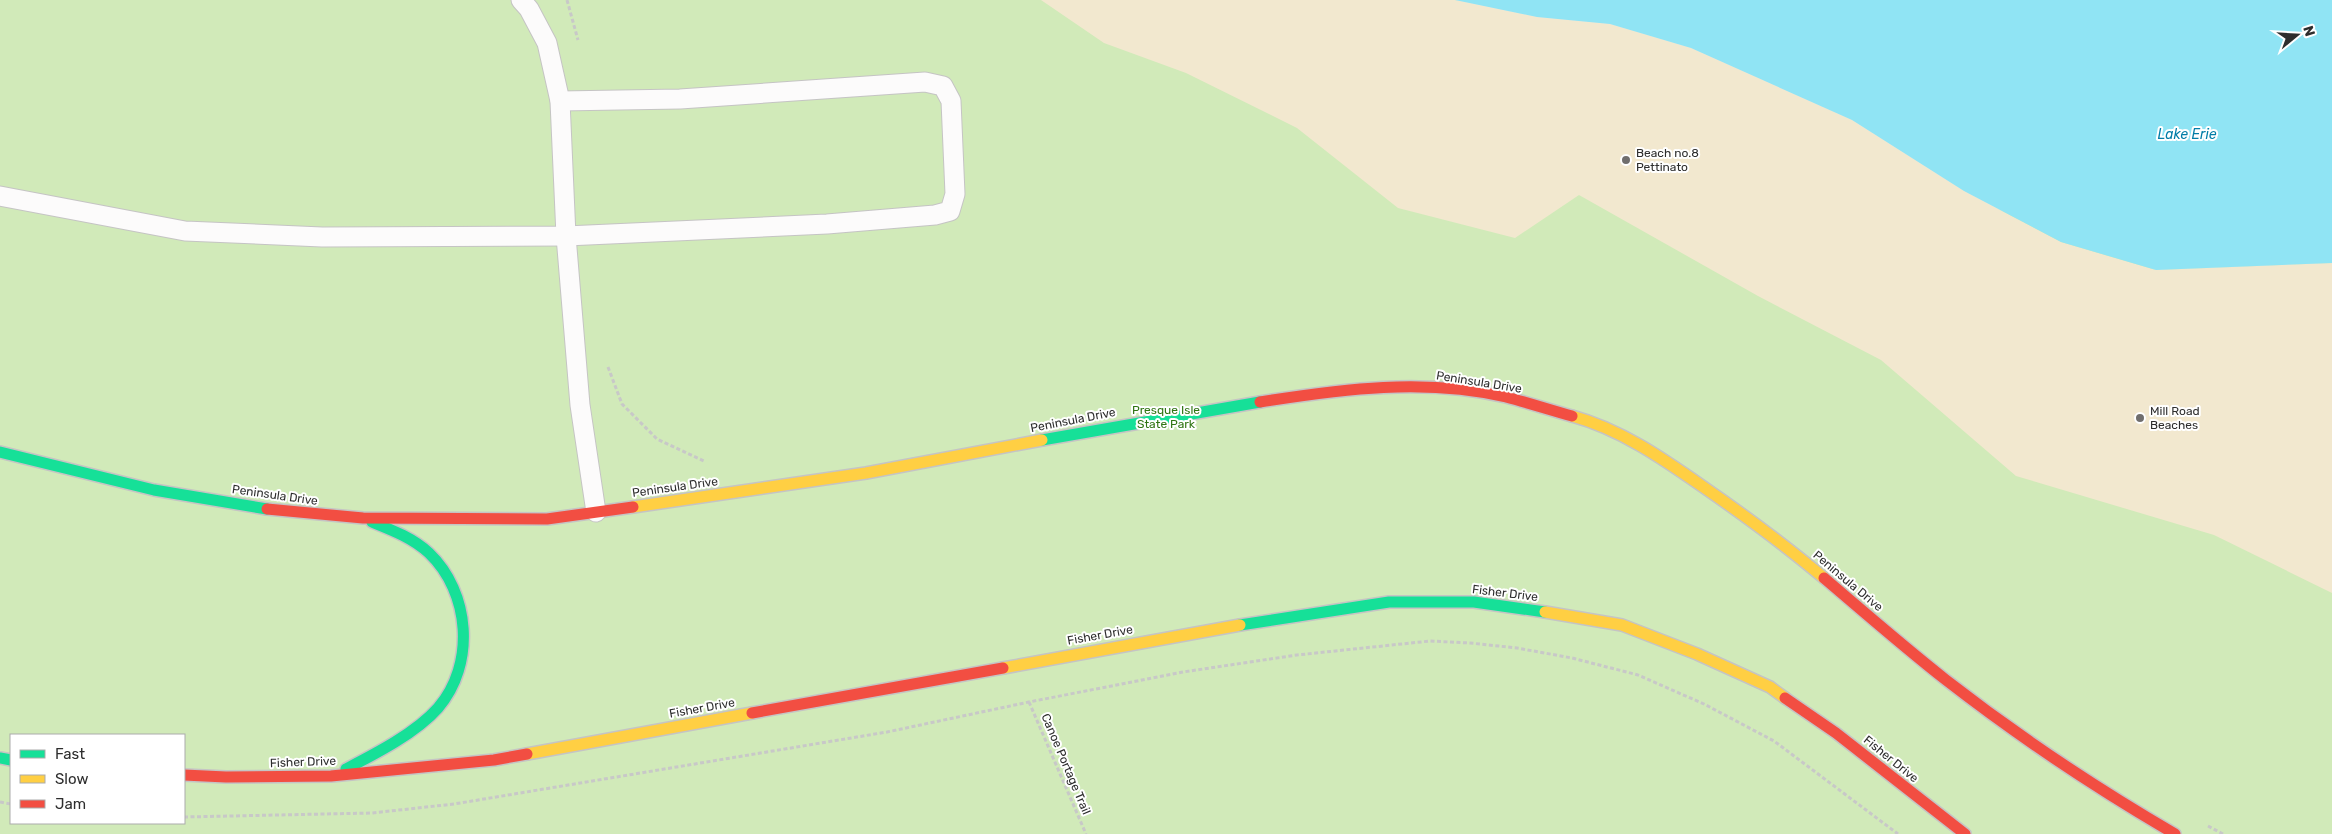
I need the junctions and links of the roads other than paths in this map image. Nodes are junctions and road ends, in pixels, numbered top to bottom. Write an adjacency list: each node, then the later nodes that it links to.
1 (521, 0): 2 (lane)
2 (560, 101): 4 (lane); 4 (lane)
3 (0, 196): 4 (lane)
4 (566, 236): 6 (lane)
5 (0, 452): 7 (street, Peninsula Drive)
6 (596, 512): 7 (street, Peninsula Drive); 11 (street, Peninsula Drive)
7 (363, 518): 9 (street)
8 (185, 775): 9 (street, Fisher Drive)
9 (331, 776): 10 (street, Fisher Drive)
10 (1965, 834)
11 (2175, 834)

